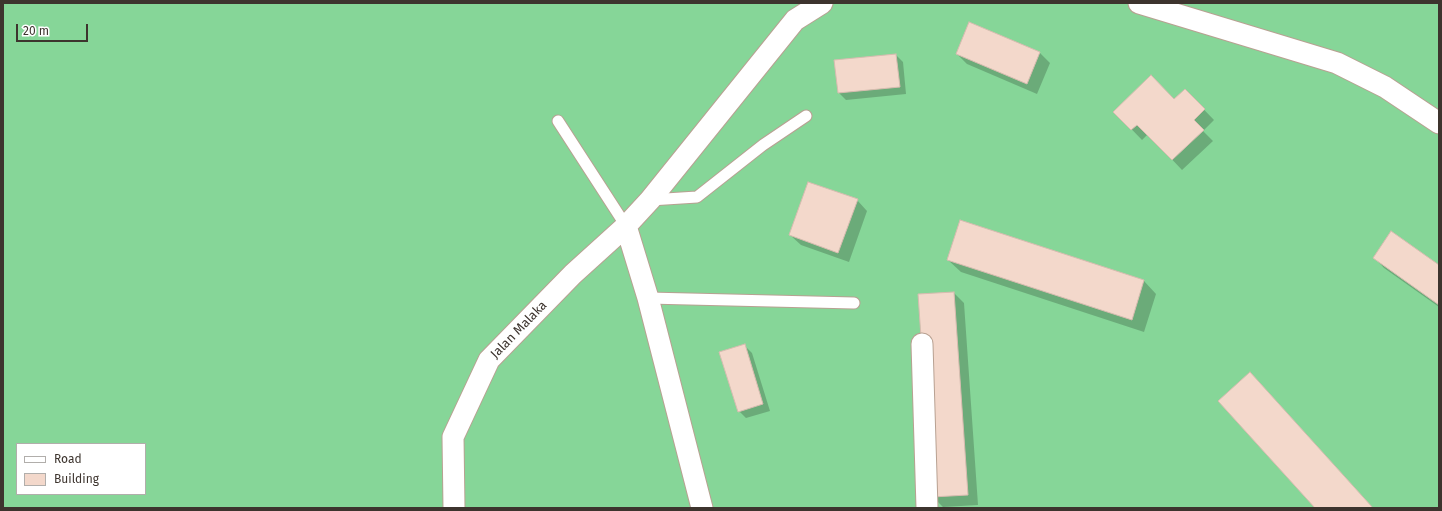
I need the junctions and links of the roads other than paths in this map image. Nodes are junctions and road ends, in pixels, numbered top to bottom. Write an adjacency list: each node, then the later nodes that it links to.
1 (822, 3): 6 (street, Jalan Malaka)
2 (1139, 3): 5 (street)
3 (806, 116): 6 (lane)
4 (558, 121): 7 (lane)
5 (1439, 123)
6 (650, 200): 7 (street, Jalan Malaka)
7 (626, 226): 8 (street); 11 (street, Jalan Malaka)
8 (648, 298): 9 (lane); 12 (street)
9 (854, 302)
10 (922, 344): 13 (street)
11 (454, 508)
12 (702, 508)
13 (926, 508)

